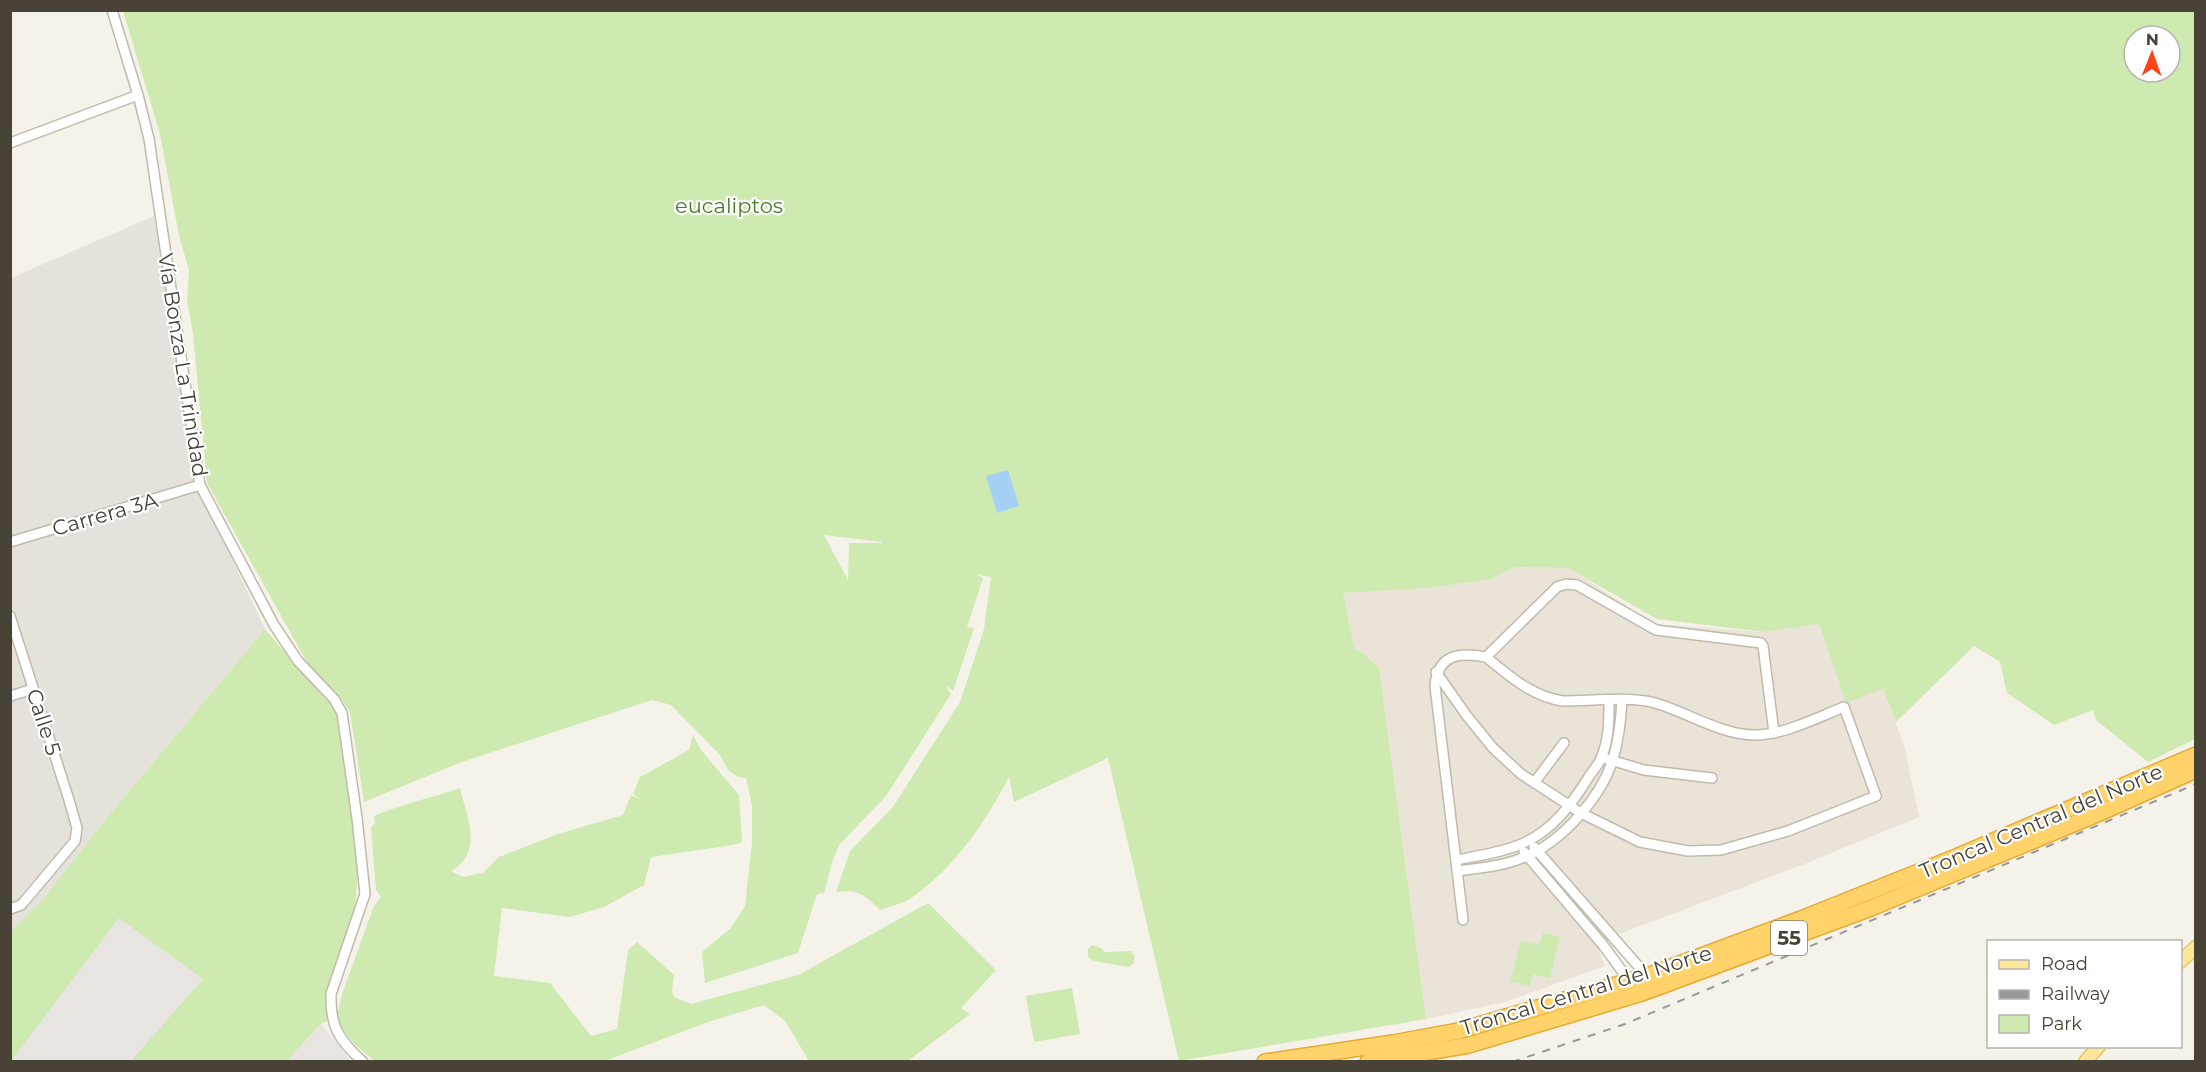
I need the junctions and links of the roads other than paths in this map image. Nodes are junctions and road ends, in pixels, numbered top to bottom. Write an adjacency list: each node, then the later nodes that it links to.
1 (112, 10): 2 (street, Vía Bonza La Trinidad)
2 (138, 95): 3 (street); 4 (street, Vía Bonza La Trinidad)
3 (10, 143)
4 (200, 485): 5 (street, Carrera 3A); 38 (street, Vía Bonza La Trinidad)
5 (10, 542)
6 (10, 616): 9 (street, Calle 5)
7 (1486, 657): 8 (street); 12 (street); 13 (street)
8 (1436, 672): 20 (street); 27 (street)
9 (33, 689): 10 (street); 30 (street, Calle 5)
10 (10, 696)
11 (1622, 700): 12 (street); 13 (street); 17 (street)
12 (1609, 701): 16 (street)
13 (1774, 733): 22 (street)
14 (1564, 743): 20 (street)
15 (2196, 755): 35 (highway, Troncal Central del Norte / 55)
16 (1602, 757): 17 (street); 21 (street)
17 (1612, 762): 19 (street); 22 (street)
18 (2196, 770): 40 (highway, Troncal Central del Norte / 55)
19 (1712, 778)
20 (1534, 783): 21 (street)
21 (1571, 806): 22 (street); 23 (street)
22 (1581, 813): 25 (street)
23 (1529, 840): 24 (street); 25 (street)
24 (1518, 845): 26 (street); 27 (street)
25 (1538, 851): 26 (street); 29 (street)
26 (1527, 856): 28 (street); 31 (street)
27 (1456, 860): 28 (street)
28 (1457, 871): 32 (street)
29 (1587, 907): 31 (street); 35 (street)
30 (10, 909)
31 (1577, 915): 36 (street)
32 (1463, 920)
33 (2196, 946): 34 (main road)
34 (2182, 961)
35 (1647, 976): 36 (highway, Troncal Central del Norte / 55)
36 (1630, 982): 39 (highway, Troncal Central del Norte / 55)
37 (2098, 1048): 41 (main road)
38 (363, 1062)
39 (1265, 1062)
40 (1368, 1062)
41 (2085, 1062)

